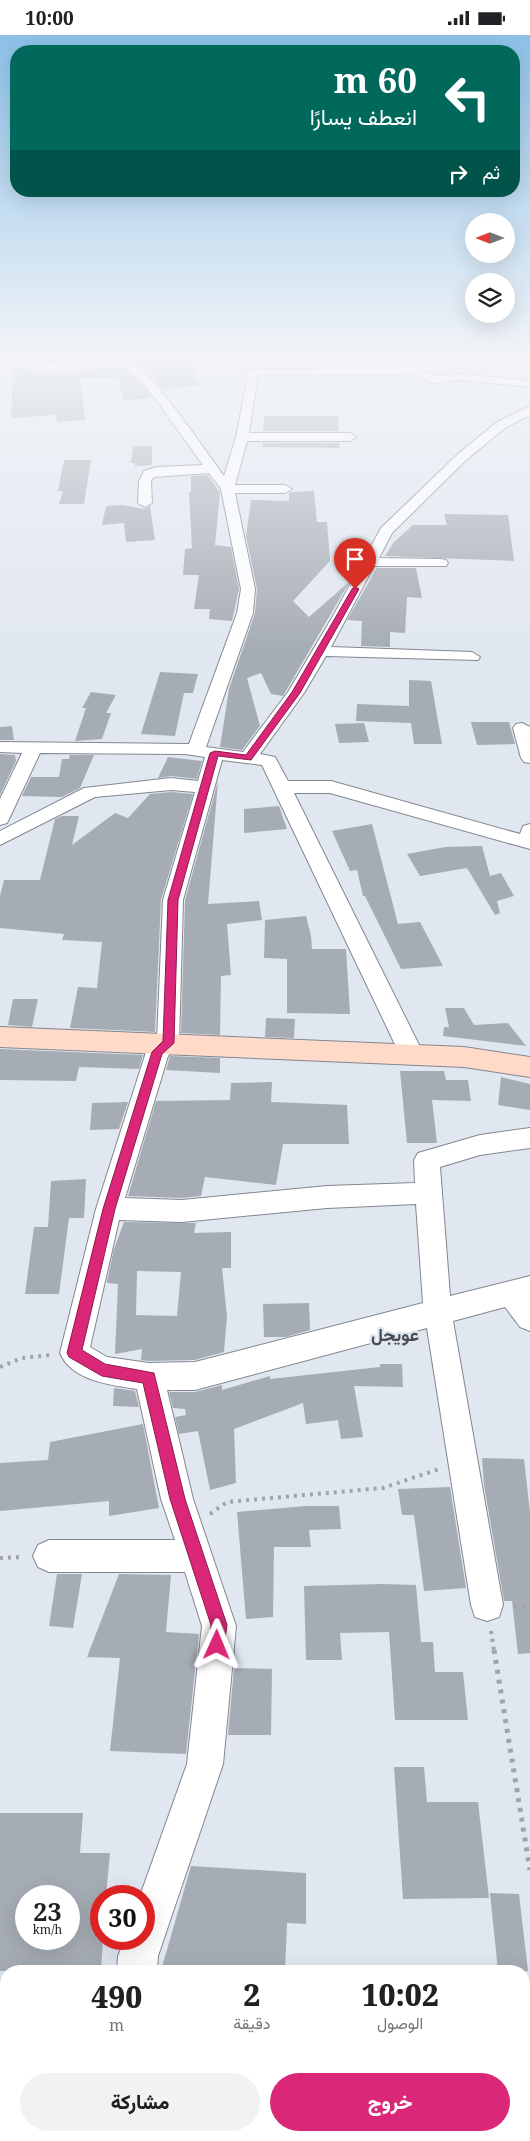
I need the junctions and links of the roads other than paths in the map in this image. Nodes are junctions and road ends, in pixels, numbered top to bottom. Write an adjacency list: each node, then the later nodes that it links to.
1 (201, 453): 4 (street)
2 (237, 453): 5 (street)
3 (467, 453): 8 (street)
4 (212, 469): 5 (street); 7 (street)
5 (227, 489): 6 (street); 15 (street)
6 (284, 489)
7 (145, 503)
8 (370, 562): 9 (street); 10 (street)
9 (441, 563)
10 (320, 651): 11 (street); 16 (street)
11 (472, 657)
12 (522, 728): 17 (street)
13 (0, 747): 14 (street)
14 (33, 748): 15 (street); 20 (street)
15 (205, 752): 16 (street); 18 (street)
16 (248, 758): 19 (street)
17 (530, 758)
18 (205, 787): 22 (street); 24 (street)
19 (282, 787): 21 (street); 25 (street)
20 (0, 819)
21 (530, 830)
22 (0, 839)
23 (0, 1037): 24 (street)
24 (168, 1043): 25 (street); 29 (street)
25 (412, 1055): 26 (street)
26 (530, 1067)
27 (530, 1138): 28 (street)
28 (428, 1193): 29 (street); 31 (street)
29 (109, 1209): 33 (street)
30 (520, 1290): 31 (street); 32 (street)
31 (438, 1312): 33 (street); 36 (street)
32 (530, 1318)
33 (149, 1377): 34 (street)
34 (192, 1543): 35 (street); 37 (street)
35 (48, 1556)
36 (487, 1605)
37 (137, 1965)

